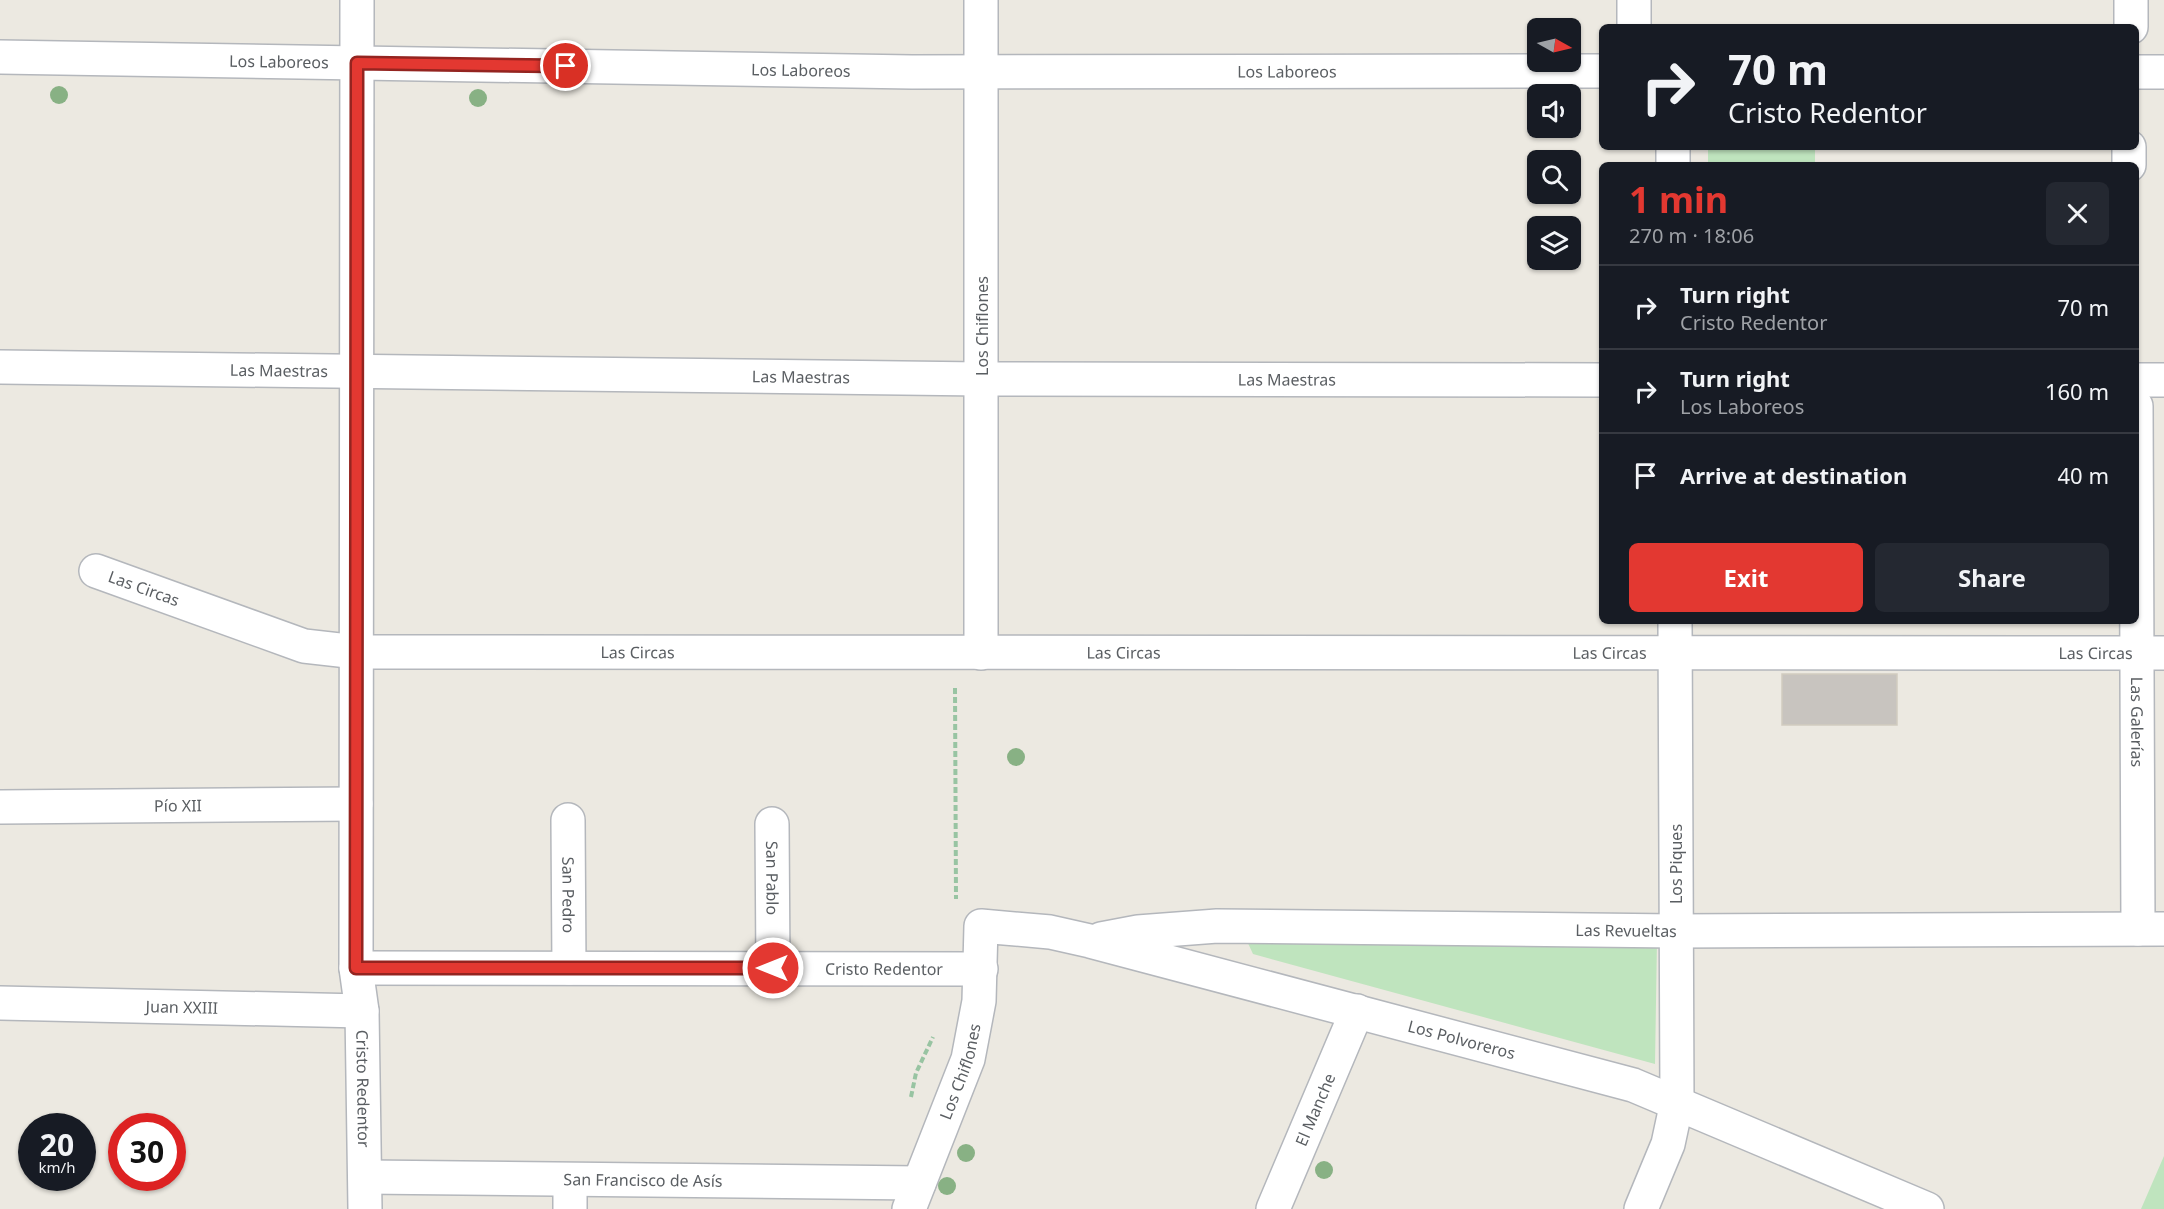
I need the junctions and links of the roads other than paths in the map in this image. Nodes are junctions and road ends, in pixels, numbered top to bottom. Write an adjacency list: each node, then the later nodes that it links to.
1 (357, 0): 8 (street, Cristo Redentor)
2 (981, 0): 9 (street, Los Chiflones)
3 (1634, 0): 5 (street)
4 (2131, 0): 6 (street)
5 (1634, 24)
6 (2131, 24)
7 (0, 57): 8 (street, Los Laboreos)
8 (357, 63): 9 (street, Los Laboreos); 14 (street, Cristo Redentor)
9 (982, 71): 10 (street, Los Laboreos); 15 (street, Los Chiflones)
10 (1599, 71)
11 (2139, 72): 12 (street)
12 (2164, 72)
13 (0, 368): 14 (street, Las Maestras)
14 (357, 371): 15 (street, Las Maestras); 22 (street, Cristo Redentor)
15 (981, 379): 16 (street, Las Maestras); 23 (street, Los Chiflones)
16 (1599, 380)
17 (2139, 380): 18 (street)
18 (2164, 380)
19 (2139, 455): 25 (street, Las Galerías)
20 (96, 571): 22 (street, Las Circas)
21 (1675, 624): 24 (street, Los Piques)
22 (357, 652): 23 (street, Las Circas); 26 (street, Cristo Redentor)
23 (981, 652): 24 (street, Las Circas)
24 (1675, 653): 25 (street, Las Circas); 32 (street, Los Piques)
25 (2151, 653): 31 (street, Las Galerías)
26 (356, 804): 27 (street, Pío XII); 34 (street, Cristo Redentor)
27 (1, 807)
28 (568, 820): 35 (street, San Pedro)
29 (772, 824): 36 (street, San Pablo)
30 (981, 926): 33 (street, Los Polvoreros); 37 (street, Los Chiflones)
31 (2151, 929): 32 (street, Las Revueltas)
32 (1676, 931): 33 (street, Las Revueltas); 41 (street, Los Piques)
33 (1090, 941): 40 (street, Los Polvoreros)
34 (356, 968): 35 (street, Cristo Redentor); 39 (street, Cristo Redentor)
35 (569, 968): 36 (street, Cristo Redentor)
36 (773, 968): 37 (street, Cristo Redentor)
37 (981, 969): 44 (street, Los Chiflones)
38 (0, 1003): 39 (street, Juan XXIII)
39 (362, 1011): 42 (street, Cristo Redentor)
40 (1358, 1011): 41 (street, Los Polvoreros); 45 (street, El Manche)
41 (1677, 1102): 46 (street, Los Piques); 47 (street, Los Polvoreros)
42 (365, 1193): 43 (street, San Francisco de Asís)
43 (570, 1195): 44 (street, San Francisco de Asís)
44 (914, 1196)
45 (1273, 1209)
46 (1641, 1209)
47 (1927, 1209)

